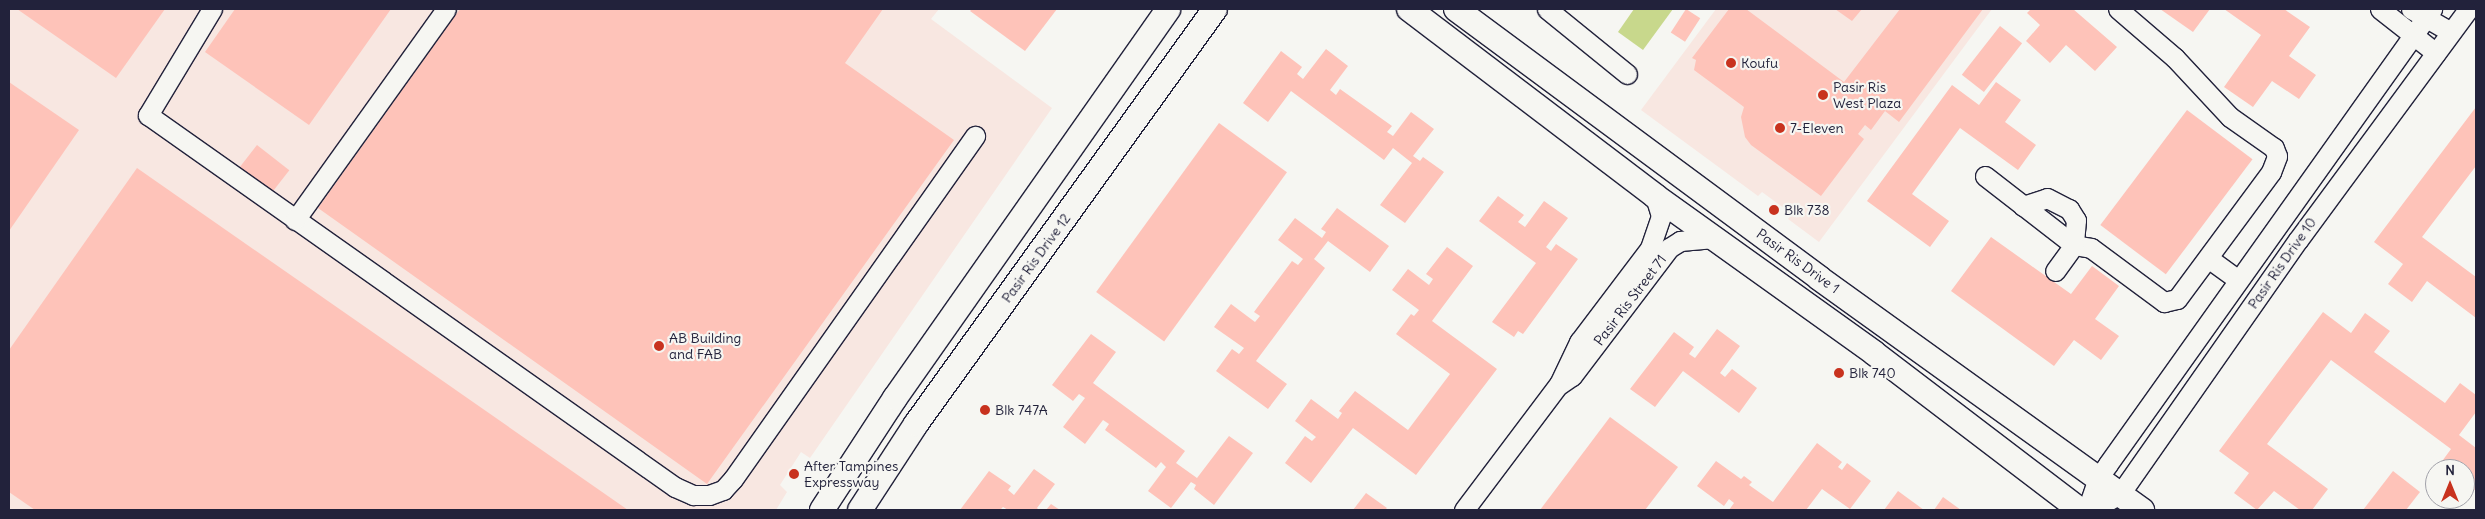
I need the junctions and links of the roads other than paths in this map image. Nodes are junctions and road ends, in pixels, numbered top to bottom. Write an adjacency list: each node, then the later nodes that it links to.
1 (212, 9): 22 (street)
2 (446, 9): 22 (street)
3 (1168, 9): 31 (main road)
4 (1215, 9): 32 (main road, Pasir Ris Drive 12)
5 (1408, 9): 20 (main road)
6 (1456, 9): 29 (main road, Pasir Ris Drive 1)
7 (1547, 9): 15 (street)
8 (2118, 9): 25 (street)
9 (2380, 9): 13 (street)
10 (2468, 9): 12 (street, Pasir Ris Drive 10)
11 (2423, 11): 12 (street); 13 (street, Pasir Ris Drive 10)
12 (2451, 32): 14 (street, Pasir Ris Drive 10)
13 (2411, 36): 14 (street); 16 (street, Pasir Ris Drive 10)
14 (2436, 53): 18 (street, Pasir Ris Drive 10)
15 (1627, 74)
16 (2348, 124): 18 (street); 27 (street, Pasir Ris Drive 10)
17 (975, 136): 22 (street)
18 (2371, 141): 30 (street, Pasir Ris Drive 10)
19 (1985, 176): 21 (street)
20 (1655, 196): 23 (main road); 28 (street, Pasir Ris Street 71)
21 (2023, 206): 24 (street); 24 (street)
22 (296, 220)
23 (1714, 238): 28 (street, Pasir Ris Street 71); 34 (main road)
24 (2074, 245): 25 (street); 26 (street)
25 (2208, 258): 27 (street)
26 (2055, 271)
27 (2237, 279): 29 (street, Pasir Ris Drive 10)
28 (1559, 384): 33 (street, Pasir Ris Street 71)
29 (2098, 478): 30 (main road, Pasir Ris Drive 1); 35 (street, Pasir Ris Drive 10)
30 (2120, 494): 36 (street, Pasir Ris Drive 10); 37 (main road, Pasir Ris Drive 1)
31 (822, 510)
32 (860, 510)
33 (1464, 510)
34 (2080, 510)
35 (2087, 510)
36 (2092, 510)
37 (2142, 510)

